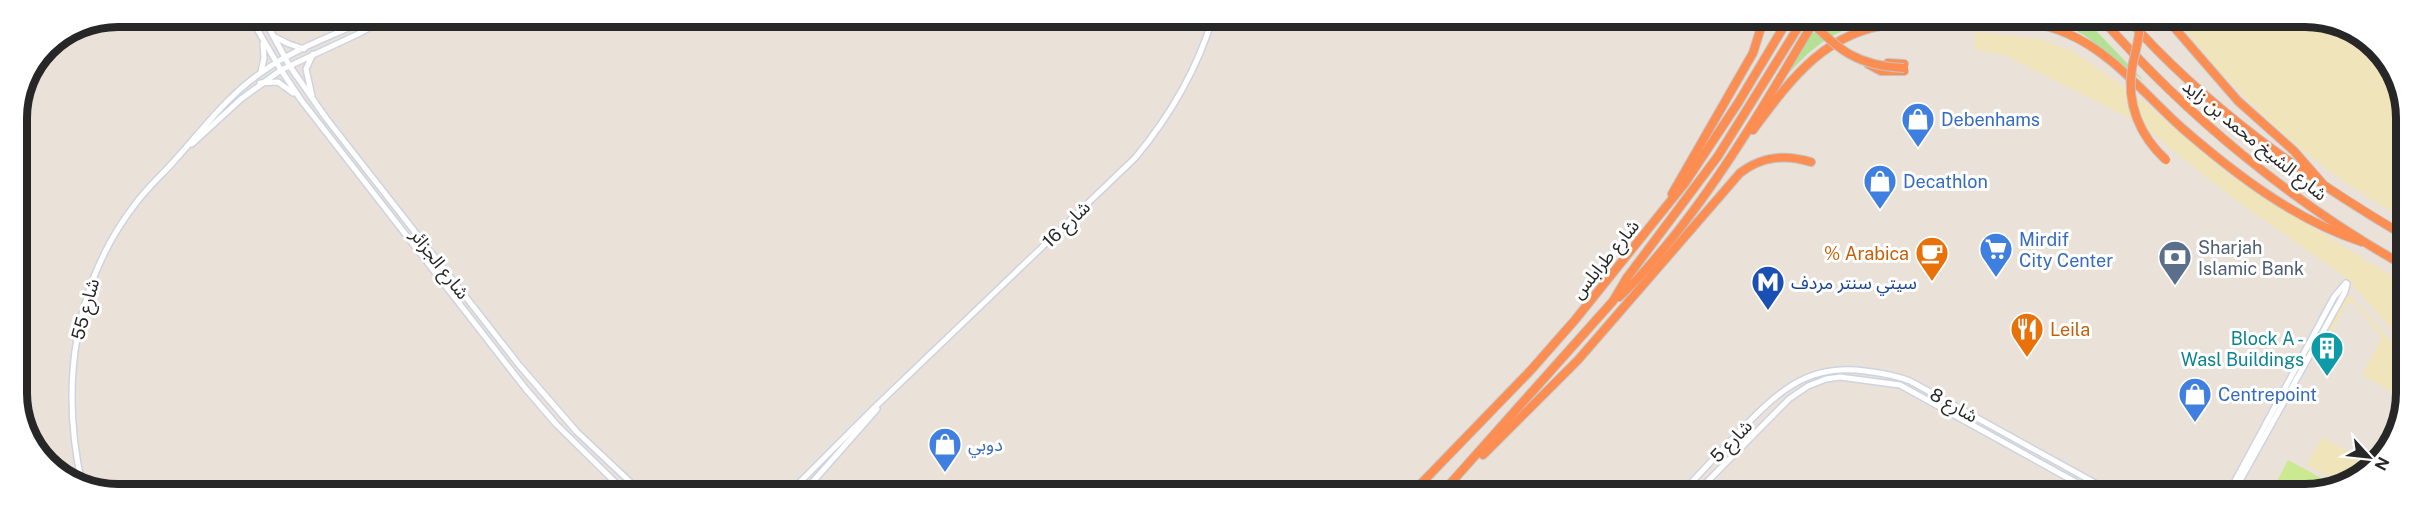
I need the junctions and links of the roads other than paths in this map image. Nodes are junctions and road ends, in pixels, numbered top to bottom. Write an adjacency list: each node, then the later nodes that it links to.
1 (255, 27): 18 (street, شارع الجزائر)
2 (269, 27): 17 (street, شارع الجزائر)
3 (351, 27): 19 (street, شارع 55)
4 (371, 27): 20 (street, شارع 55)
5 (1210, 27): 44 (street, شارع 16)
6 (1761, 27): 35 (highway)
7 (1784, 27): 35 (highway, شارع طرابلس)
8 (1800, 27): 39 (highway, شارع طرابلس)
9 (1810, 27): 32 (highway)
10 (1816, 27): 24 (highway, bridge)
11 (1880, 27): 32 (highway)
12 (2050, 27): 37 (highway)
13 (2109, 27): 37 (highway, شارع الشيخ محمد بن زايد)
14 (2136, 27): 34 (highway, شارع الشيخ محمد بن زايد)
15 (2140, 27): 31 (highway, bridge)
16 (2174, 27): 34 (highway)
17 (273, 35): 19 (street); 21 (street, شارع الجزائر)
18 (262, 39): 22 (street, شارع الجزائر); 26 (street)
19 (304, 49): 21 (street, شارع 55)
20 (313, 54): 23 (street, شارع 55); 28 (street)
21 (285, 58): 22 (street, شارع 55); 23 (street, شارع الجزائر)
22 (276, 62): 25 (street, شارع الجزائر); 26 (street, شارع 55)
23 (289, 65): 25 (street, شارع 55); 28 (street, شارع الجزائر)
24 (1904, 68)
25 (280, 70): 27 (street, شارع 55); 29 (street, شارع الجزائر)
26 (261, 72): 30 (street, شارع 55)
27 (260, 83): 29 (street); 30 (street, شارع 55)
28 (312, 98): 51 (street, شارع الجزائر)
29 (301, 100): 50 (street, شارع الجزائر)
30 (176, 160): 49 (street, شارع 55)
31 (2166, 160)
32 (1728, 162): 39 (highway)
33 (1811, 162): 48 (highway)
34 (2326, 189): 36 (highway, شارع الشيخ محمد بن زايد)
35 (1669, 201): 54 (highway, شارع طرابلس)
36 (2396, 231)
37 (2362, 242): 38 (highway, شارع الشيخ محمد بن زايد)
38 (2396, 261)
39 (1613, 301): 48 (highway, شارع طرابلس)
40 (2310, 343): 41 (street); 41 (street); 45 (street)
41 (2293, 387): 46 (street)
42 (1783, 390): 47 (street, شارع 5); 60 (street, شارع 8)
43 (1789, 399): 58 (street, شارع 5); 59 (street, شارع 8)
44 (881, 403): 52 (street, شارع 16); 53 (street, شارع 16)
45 (2272, 412): 46 (street); 61 (street)
46 (2261, 444): 62 (street)
47 (1707, 466): 56 (street, شارع 5); 57 (street)
48 (1461, 473): 55 (highway, شارع طرابلس)
49 (81, 476)
50 (617, 484)
51 (632, 484)
52 (798, 484)
53 (811, 484)
54 (1421, 484)
55 (1451, 484)
56 (1691, 484)
57 (1699, 484)
58 (1705, 484)
59 (2077, 484)
60 (2097, 484)
61 (2235, 484)
62 (2236, 484)

